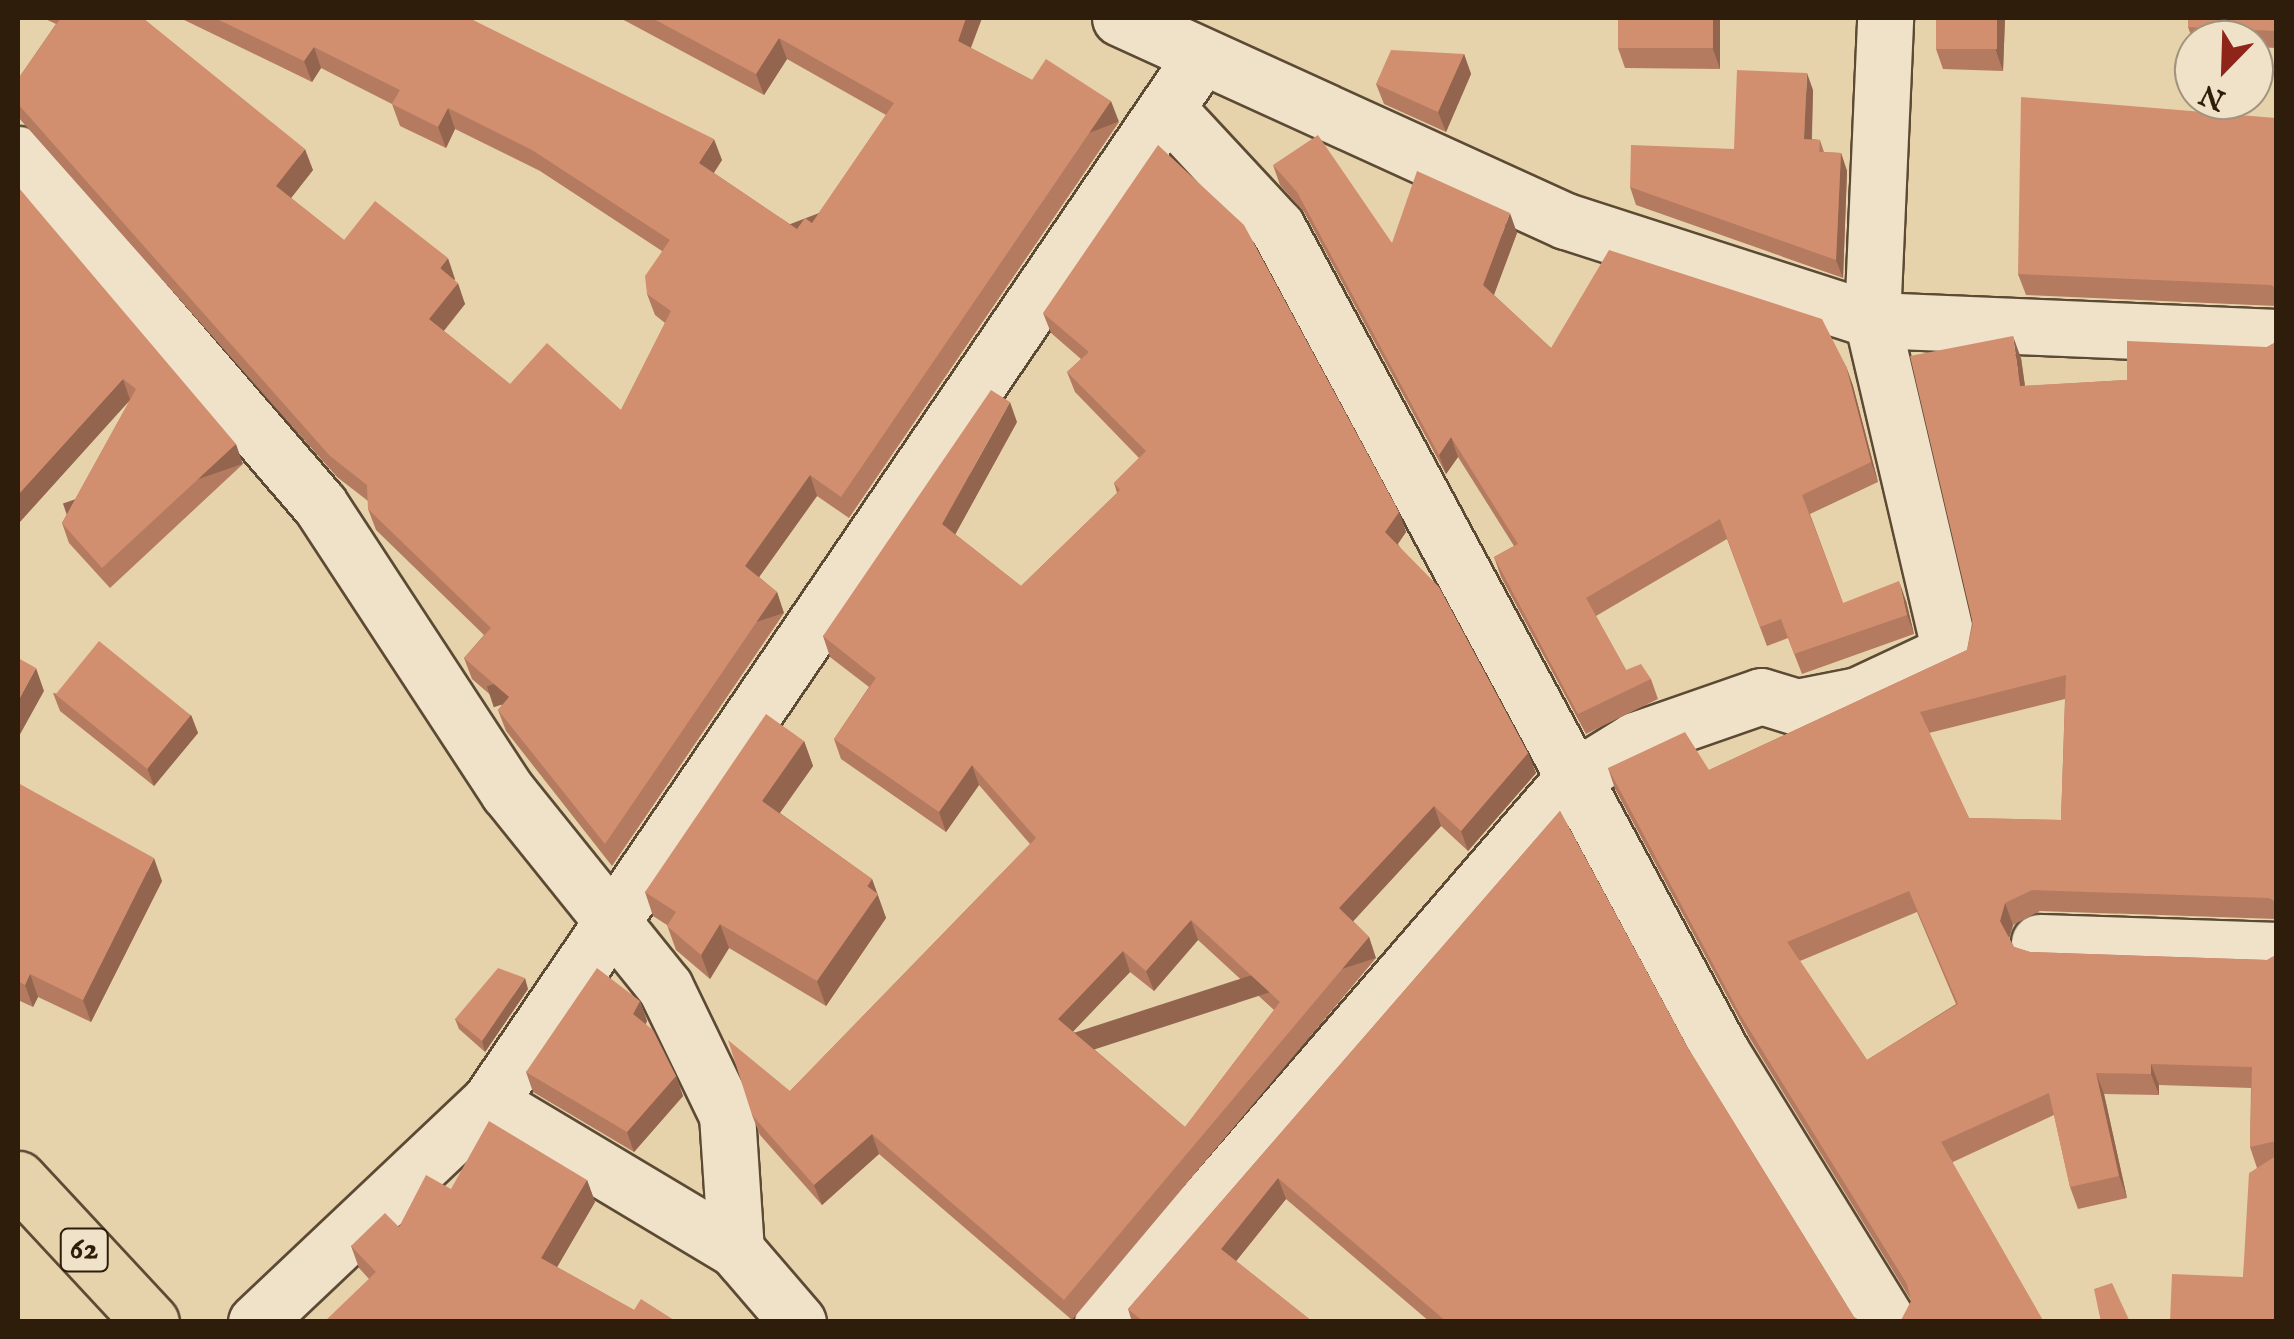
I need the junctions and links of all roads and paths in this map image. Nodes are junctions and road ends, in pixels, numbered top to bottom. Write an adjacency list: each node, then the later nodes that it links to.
1 (1120, 18): 3 (street)
2 (1885, 18): 6 (street)
3 (1199, 60): 4 (street); 6 (street)
4 (1171, 113): 8 (street); 9 (street)
5 (18, 154): 9 (street)
6 (1872, 320): 7 (street); 8 (street)
7 (2276, 337)
8 (1572, 779): 18 (street); 19 (street)
9 (610, 917): 12 (street); 14 (street)
10 (2038, 942): 11 (street)
11 (2276, 950)
12 (489, 1102): 14 (street); 16 (street)
13 (18, 1179): 15 (main road, 62)
14 (736, 1250): 17 (street)
15 (150, 1322)
16 (256, 1322)
17 (798, 1322)
18 (1102, 1322)
19 (1888, 1322)

